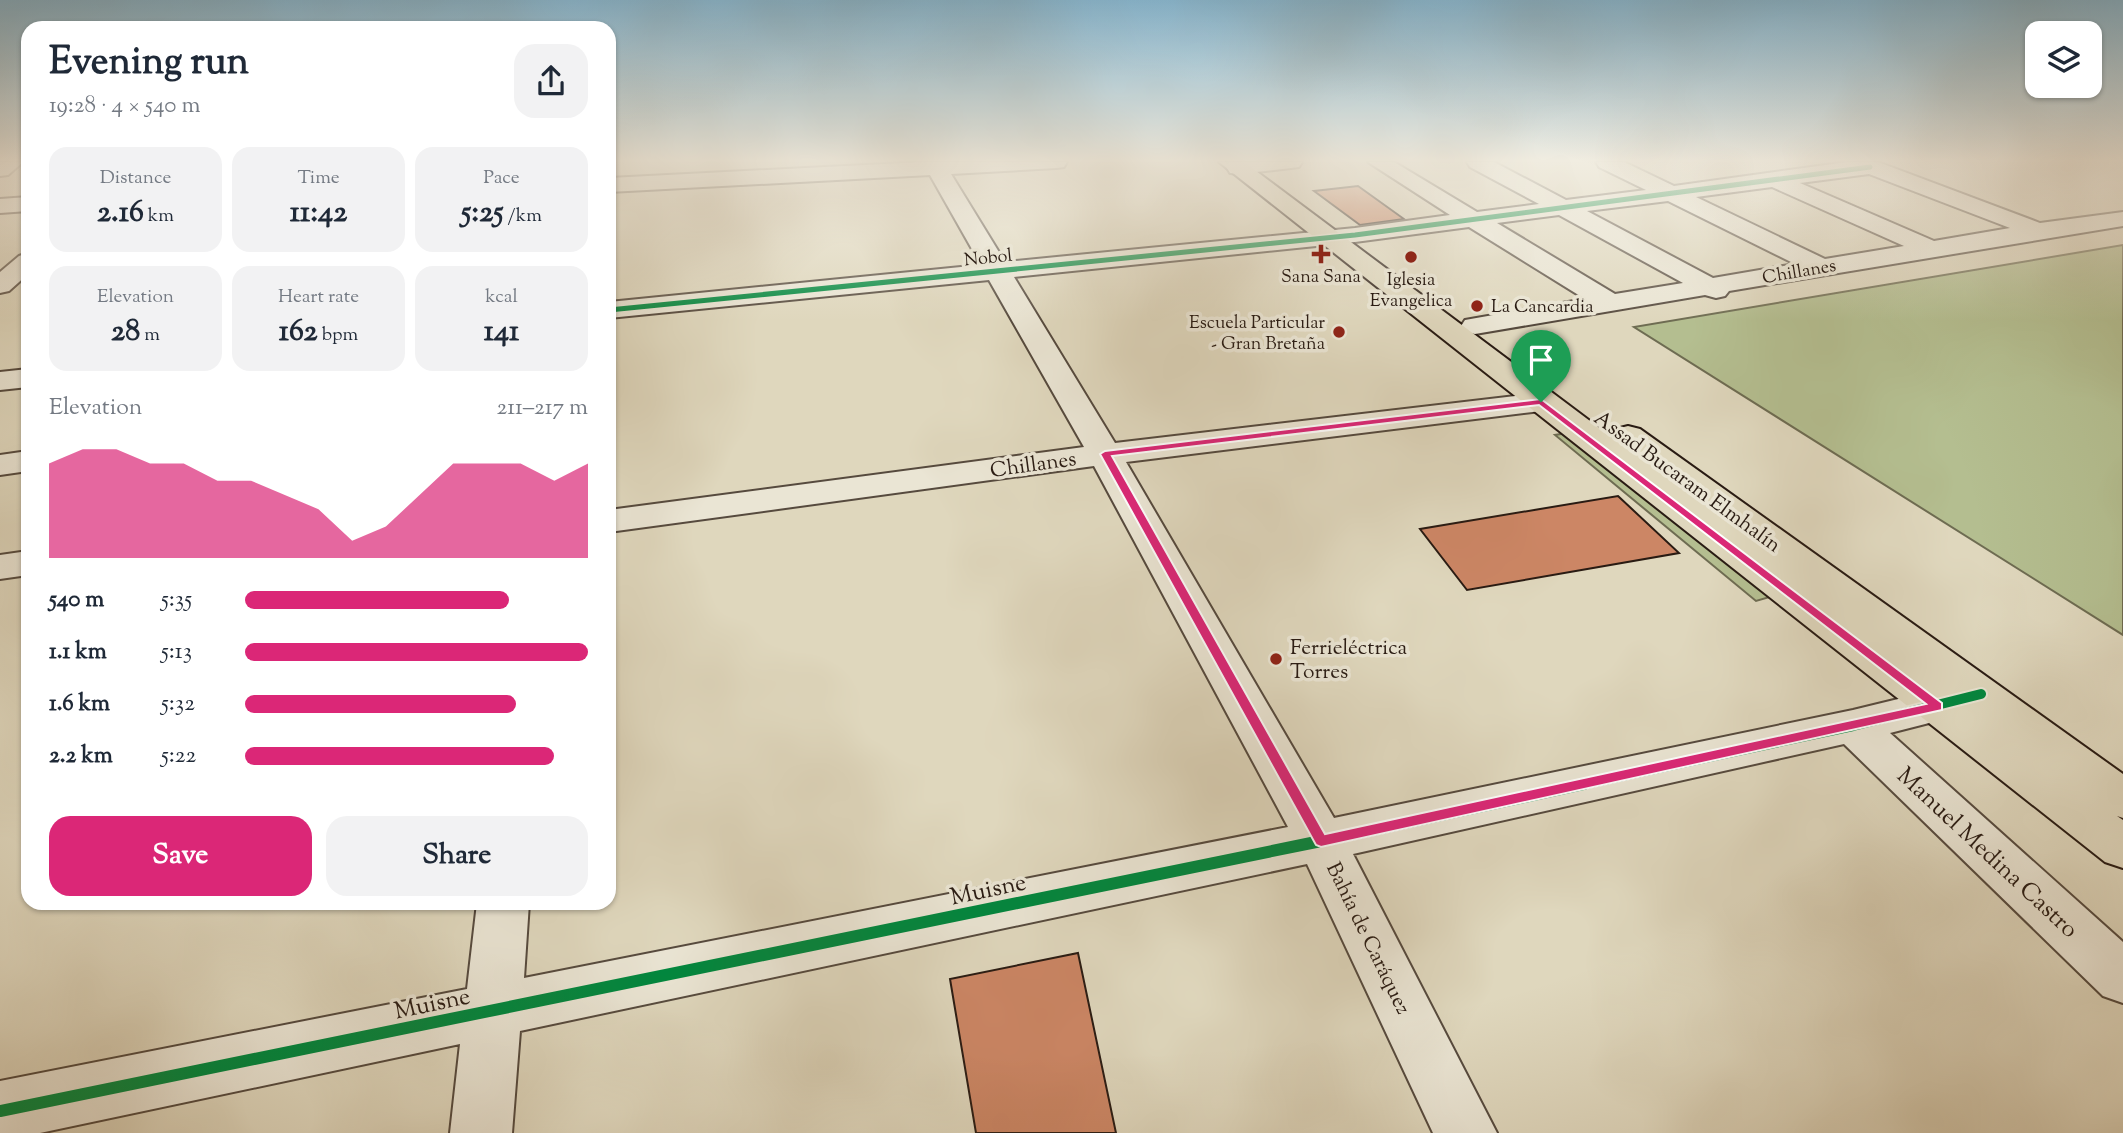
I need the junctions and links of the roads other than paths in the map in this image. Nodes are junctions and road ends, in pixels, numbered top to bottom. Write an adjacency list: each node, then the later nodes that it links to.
1 (965, 215): 20 (street, Bahía de Caráquez)
2 (1317, 215): 12 (main road)
3 (1465, 215): 9 (street)
4 (1503, 215): 9 (street, Nobol)
5 (1576, 215): 22 (street)
6 (1714, 215): 19 (street)
7 (1854, 215): 14 (street)
8 (1996, 215): 11 (street)
9 (1472, 219): 12 (street, Nobol); 24 (street)
10 (2123, 219): 11 (street, Chillanes)
11 (2038, 231): 14 (street, Chillanes)
12 (1343, 236): 20 (street, Nobol); 26 (main road, Assad Bucaram Elmhalín); 29 (main road)
13 (2123, 236): 17 (street, Chillanes)
14 (1931, 249): 17 (street); 19 (street, Chillanes)
15 (21, 250): 16 (street)
16 (0, 251)
17 (1960, 261): 23 (street, Chillanes)
18 (21, 267): 21 (street)
19 (1821, 267): 22 (street, Chillanes)
20 (998, 271): 25 (street, Nobol); 30 (street, Bahía de Caráquez)
21 (0, 285)
22 (1709, 286): 23 (street); 24 (street, Chillanes)
23 (1734, 300): 26 (street, Chillanes)
24 (1609, 302): 26 (street, Chillanes)
25 (616, 309)
26 (1486, 333): 36 (main road, Assad Bucaram Elmhalín)
27 (21, 379): 28 (street)
28 (0, 381)
29 (1541, 402): 30 (street, Chillanes); 37 (main road)
30 (1105, 454): 33 (street, Chillanes); 40 (street, Bahía de Caráquez)
31 (21, 462): 32 (street)
32 (0, 465)
33 (616, 520)
34 (21, 564): 35 (street)
35 (0, 567)
36 (1981, 694): 37 (street, Muisne); 39 (main road, Assad Bucaram Elmhalín)
37 (1937, 707): 38 (street, Muisne); 41 (main road)
38 (1853, 726): 40 (street, Muisne); 43 (street, Manuel Medina Castro)
39 (2123, 799)
40 (1321, 841): 44 (street, Muisne); 47 (street, Bahía de Caráquez)
41 (2123, 848)
42 (502, 910): 44 (street)
43 (2123, 978)
44 (491, 1010): 45 (street, Muisne); 46 (street)
45 (0, 1111)
46 (481, 1133)
47 (1466, 1133)

